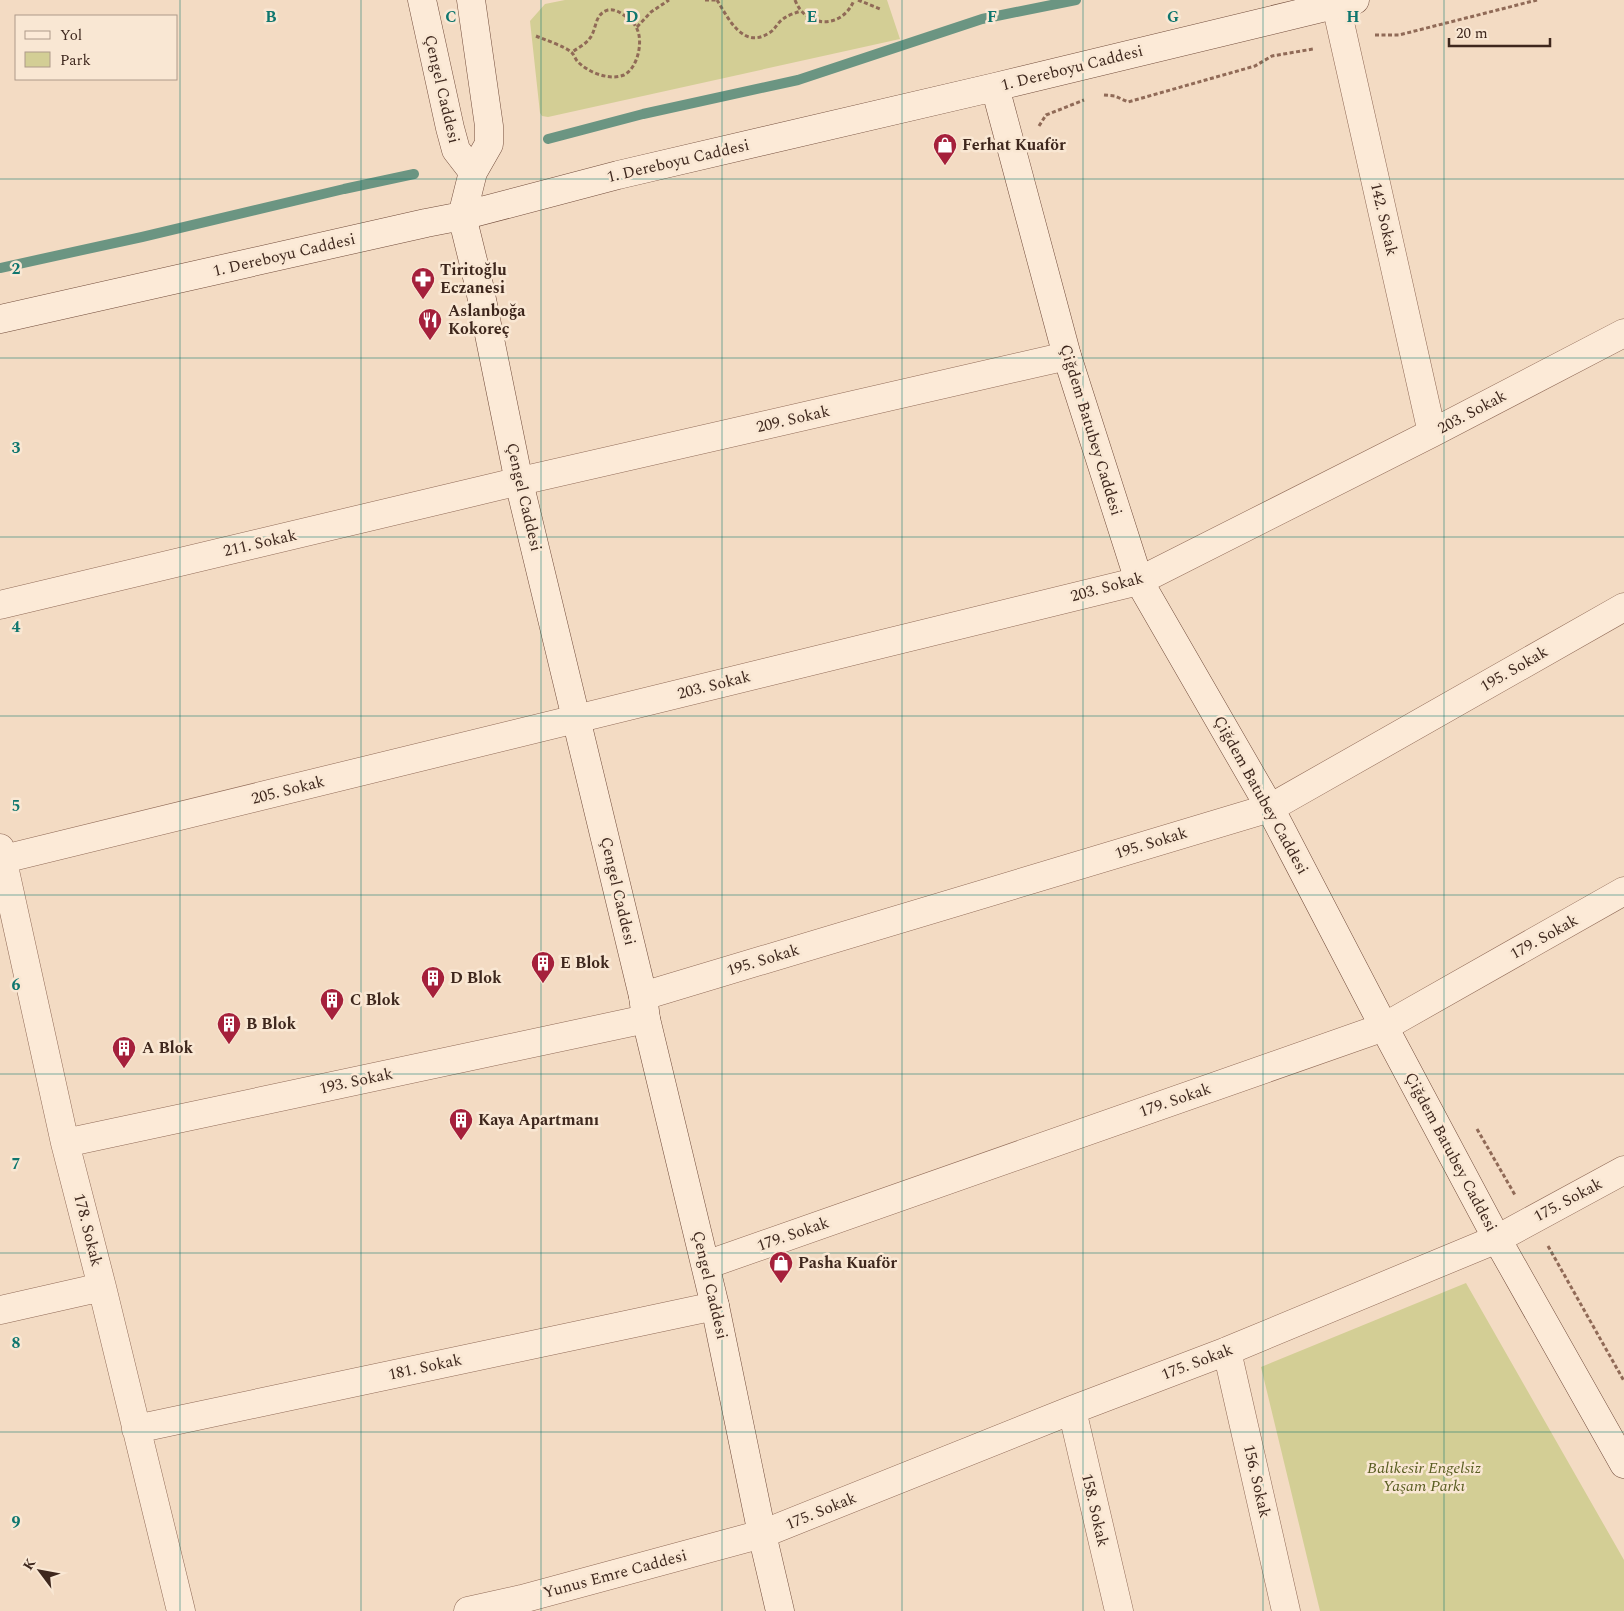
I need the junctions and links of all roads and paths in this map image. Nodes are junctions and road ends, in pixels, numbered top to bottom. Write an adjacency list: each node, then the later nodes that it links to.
1 (422, 0): 19 (street, Çengel Caddesi)
2 (669, 0): 12 (path)
3 (705, 0): 11 (path)
4 (795, 0): 11 (path)
5 (854, 0): 11 (path)
6 (858, 0): 10 (path)
7 (1537, 0): 14 (path)
8 (476, 1): 19 (street, Çengel Caddesi)
9 (1346, 2): 17 (street, 1. Dereboyu Caddesi); 24 (street, 142. Sokak)
10 (880, 9)
11 (801, 11)
12 (637, 28): 16 (path); 16 (path)
13 (536, 36): 16 (path)
14 (1367, 36)
15 (1307, 50): 18 (path)
16 (572, 52)
17 (996, 87): 20 (street, 1. Dereboyu Caddesi); 23 (street, Çiğdem Batubey Caddesi)
18 (1115, 96)
19 (473, 172): 20 (street, Çengel Caddesi)
20 (462, 216): 21 (street, 1. Dereboyu Caddesi); 25 (street, Çengel Caddesi)
21 (0, 319)
22 (1624, 333): 24 (street, 203. Sokak)
23 (1067, 356): 25 (street, 209. Sokak); 26 (street, Çiğdem Batubey Caddesi)
24 (1432, 433): 26 (street, 203. Sokak)
25 (519, 482): 27 (street, 211. Sokak); 29 (street, Çengel Caddesi)
26 (1139, 581): 29 (street, 203. Sokak); 30 (street, Çiğdem Batubey Caddesi)
27 (0, 605)
28 (1624, 607): 30 (street, 195. Sokak)
29 (577, 719): 31 (street, 205. Sokak); 33 (street, Çengel Caddesi)
30 (1270, 808): 33 (street, 195. Sokak); 34 (street, Çiğdem Batubey Caddesi)
31 (1, 856): 35 (street, 178. Sokak)
32 (1624, 891): 34 (street, 179. Sokak)
33 (644, 1008): 35 (street, 193. Sokak); 39 (street, Çengel Caddesi)
34 (1384, 1027): 37 (street, Çiğdem Batubey Caddesi); 39 (street, 179. Sokak)
35 (65, 1142): 40 (street, 178. Sokak)
36 (1624, 1170): 37 (street, 175. Sokak)
37 (1497, 1239): 43 (street, 175. Sokak); 47 (street, Çiğdem Batubey Caddesi)
38 (1544, 1239): 44 (path)
39 (706, 1265): 41 (street, Çengel Caddesi)
40 (102, 1287): 42 (street); 46 (street, 178. Sokak)
41 (715, 1306): 46 (street, 181. Sokak); 48 (street, Çengel Caddesi)
42 (0, 1310)
43 (1227, 1351): 45 (street, 175. Sokak); 54 (street, 156. Sokak)
44 (1624, 1381)
45 (1072, 1410): 48 (street, 175. Sokak); 53 (street, 158. Sokak)
46 (136, 1429): 50 (street, 178. Sokak)
47 (1624, 1464)
48 (762, 1534): 49 (street, Yunus Emre Caddesi); 52 (street, Çengel Caddesi)
49 (524, 1605): 51 (street, Yunus Emre Caddesi)
50 (180, 1611)
51 (468, 1611)
52 (780, 1611)
53 (1119, 1611)
54 (1286, 1611)

